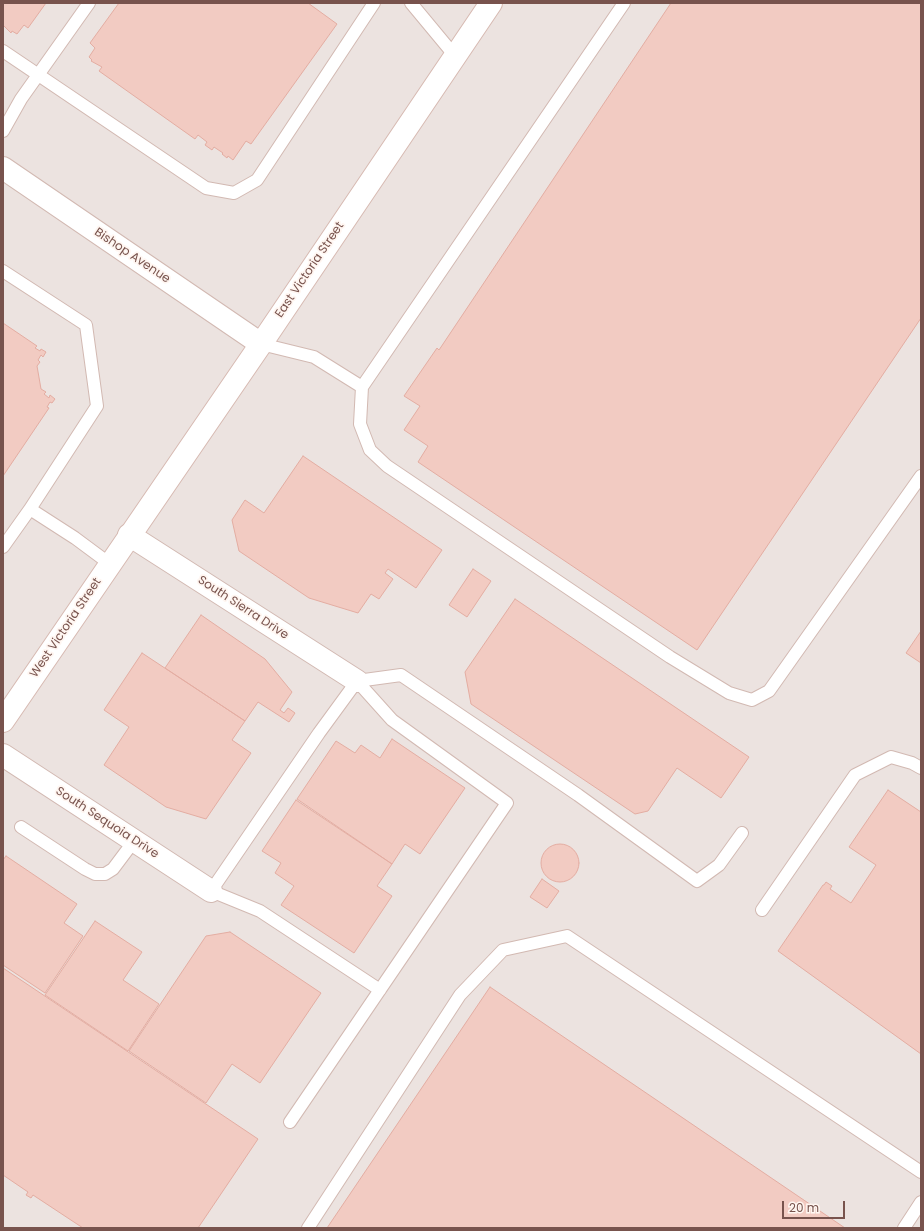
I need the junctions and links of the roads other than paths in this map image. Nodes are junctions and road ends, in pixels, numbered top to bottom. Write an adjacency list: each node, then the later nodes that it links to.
1 (89, 3): 8 (lane)
2 (374, 3): 8 (lane)
3 (411, 3): 7 (lane)
4 (491, 3): 7 (main road, East Victoria Street)
5 (624, 3): 13 (lane)
6 (3, 51): 8 (lane)
7 (455, 56): 12 (main road, East Victoria Street)
8 (38, 75): 9 (lane)
9 (3, 131)
10 (3, 168): 12 (main road, Bishop Avenue)
11 (3, 271): 15 (lane)
12 (261, 344): 13 (lane); 16 (main road, East Victoria Street)
13 (362, 387): 14 (lane)
14 (921, 476)
15 (30, 509): 17 (lane); 18 (lane)
16 (129, 535): 18 (main road, West Victoria Street); 19 (main road, South Sierra Drive)
17 (3, 547)
18 (110, 564): 20 (main road, West Victoria Street)
19 (357, 681): 24 (lane); 26 (lane); 28 (lane)
20 (3, 720)
21 (3, 756): 25 (main road, South Sequoia Drive)
22 (921, 768): 27 (lane)
23 (21, 827): 25 (lane)
24 (742, 833)
25 (134, 841): 26 (main road, South Sequoia Drive)
26 (211, 890): 28 (lane)
27 (762, 910)
28 (380, 990): 29 (lane)
29 (290, 1122)
30 (921, 1172): 32 (lane)
31 (921, 1202): 33 (lane)
32 (308, 1228)
33 (904, 1228)

